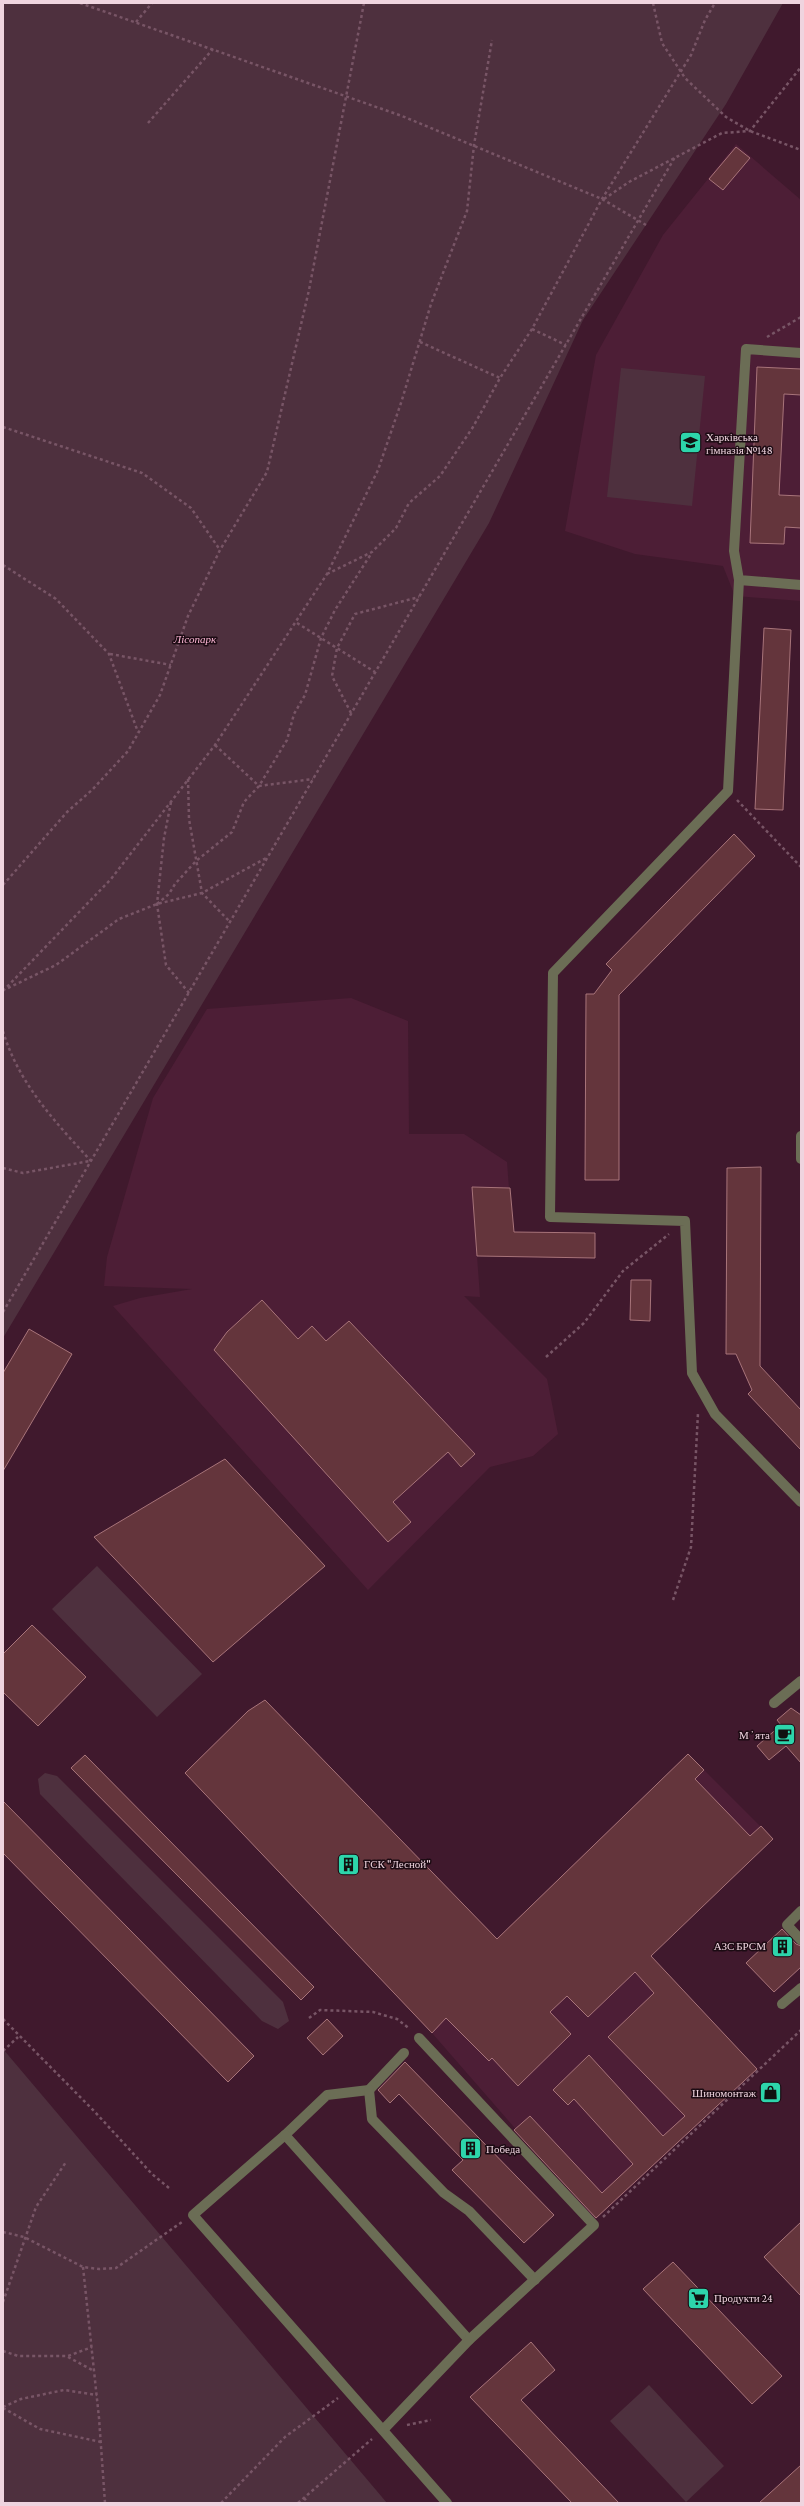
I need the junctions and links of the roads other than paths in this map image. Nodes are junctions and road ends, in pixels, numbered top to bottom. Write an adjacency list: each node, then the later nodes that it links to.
1 (801, 353): 2 (street)
2 (739, 580): 3 (street); 6 (street)
3 (801, 585)
4 (801, 1136): 5 (street)
5 (801, 1159)
6 (801, 1502)
7 (801, 1681): 8 (street)
8 (774, 1703)
9 (801, 1911): 10 (street)
10 (801, 1940)
11 (801, 1988): 12 (street)
12 (782, 2004)
13 (419, 2038): 17 (street)
14 (404, 2053): 15 (street)
15 (369, 2090): 16 (street); 17 (street)
16 (285, 2135): 18 (street); 19 (street)
17 (535, 2280): 18 (street)
18 (469, 2340): 19 (street)
19 (382, 2430): 20 (street)
20 (447, 2503)

